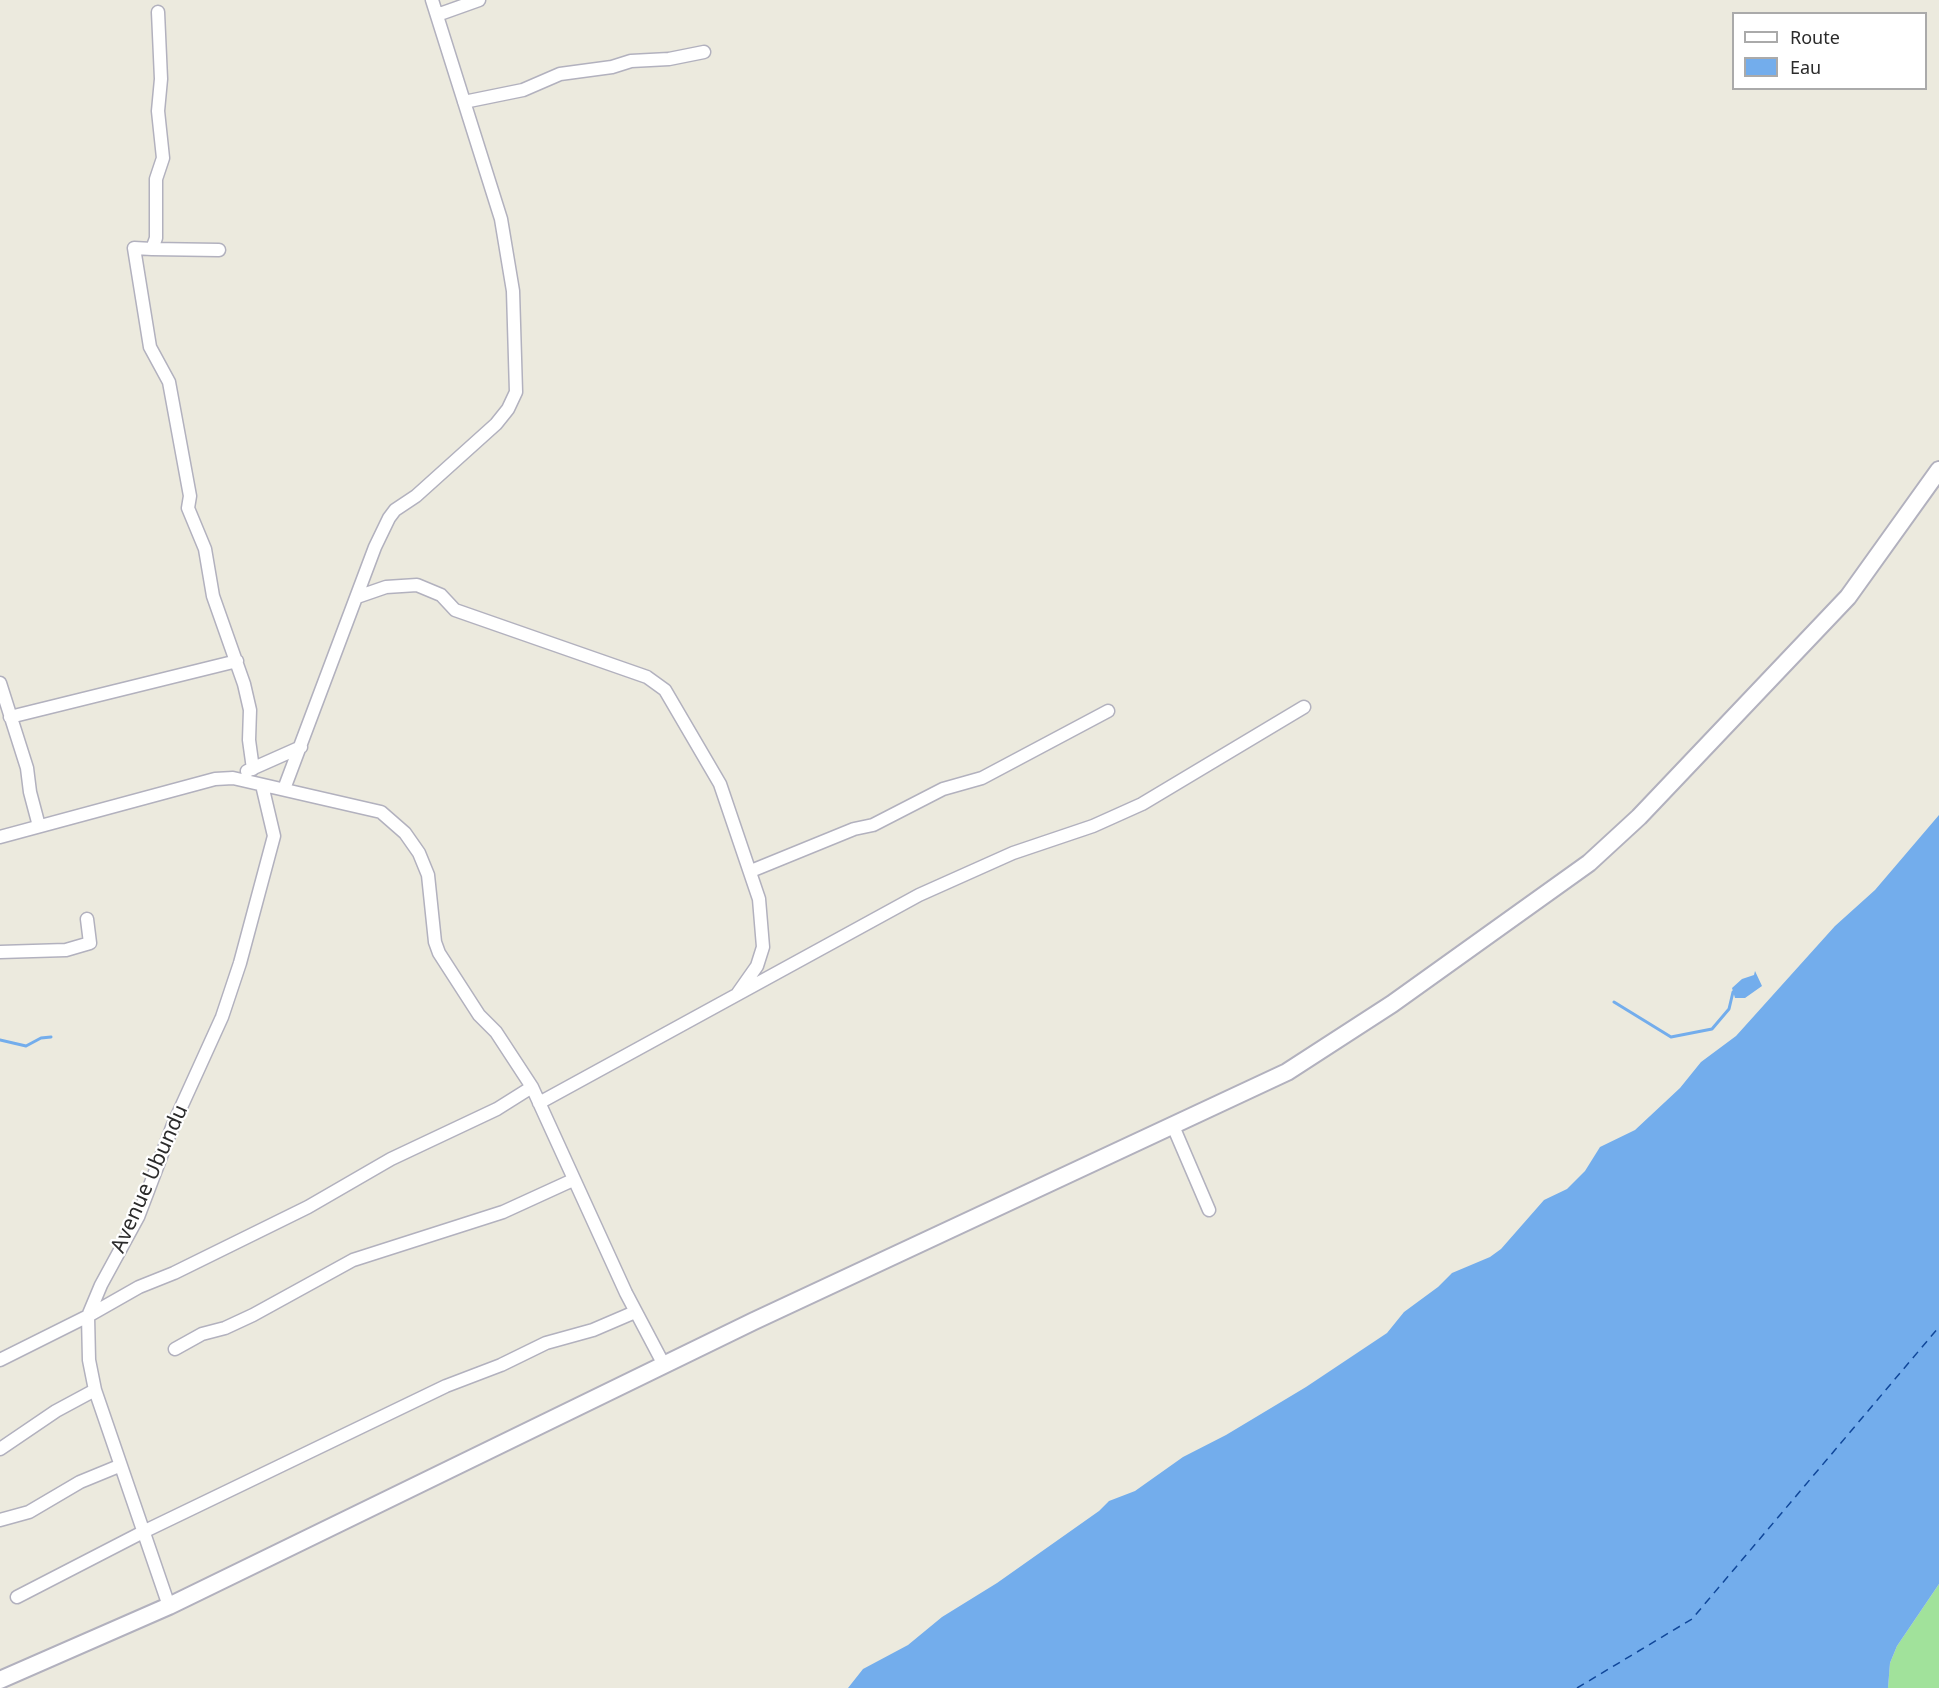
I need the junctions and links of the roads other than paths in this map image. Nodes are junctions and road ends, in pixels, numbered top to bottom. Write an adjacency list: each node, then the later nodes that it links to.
1 (432, 0): 4 (street)
2 (479, 0): 4 (street)
3 (158, 12): 7 (street)
4 (437, 15): 6 (street)
5 (704, 52): 6 (street)
6 (464, 102): 10 (street)
7 (152, 249): 8 (street); 11 (street)
8 (219, 250)
9 (1939, 470): 29 (street)
10 (357, 597): 16 (street); 23 (street)
11 (237, 661): 15 (street); 17 (street)
12 (0, 683): 15 (street)
13 (1304, 707): 26 (street)
14 (1108, 711): 23 (street)
15 (10, 717): 21 (street)
16 (301, 747): 17 (street); 20 (street)
17 (253, 769): 18 (street)
18 (233, 778): 19 (street); 21 (street)
19 (262, 785): 20 (street); 33 (street, Avenue Ubundu)
20 (284, 789): 27 (street)
21 (39, 826): 22 (street)
22 (0, 837)
23 (751, 871): 26 (street)
24 (87, 919): 25 (street)
25 (0, 952)
26 (736, 995): 28 (street)
27 (532, 1087): 28 (street); 33 (street)
28 (539, 1103): 30 (street)
29 (1173, 1126): 31 (street); 36 (street)
30 (573, 1180): 32 (street); 34 (street)
31 (1209, 1210)
32 (635, 1312): 36 (street); 41 (street)
33 (88, 1317): 35 (street); 37 (street, Avenue Ubundu)
34 (176, 1349)
35 (0, 1360)
36 (664, 1365): 43 (street)
37 (95, 1390): 38 (street); 39 (street, Avenue Ubundu)
38 (0, 1449)
39 (119, 1466): 40 (street); 41 (street, Avenue Ubundu)
40 (0, 1520)
41 (143, 1532): 42 (street); 43 (street, Avenue Ubundu)
42 (17, 1597)
43 (169, 1606): 44 (street)
44 (0, 1680)

